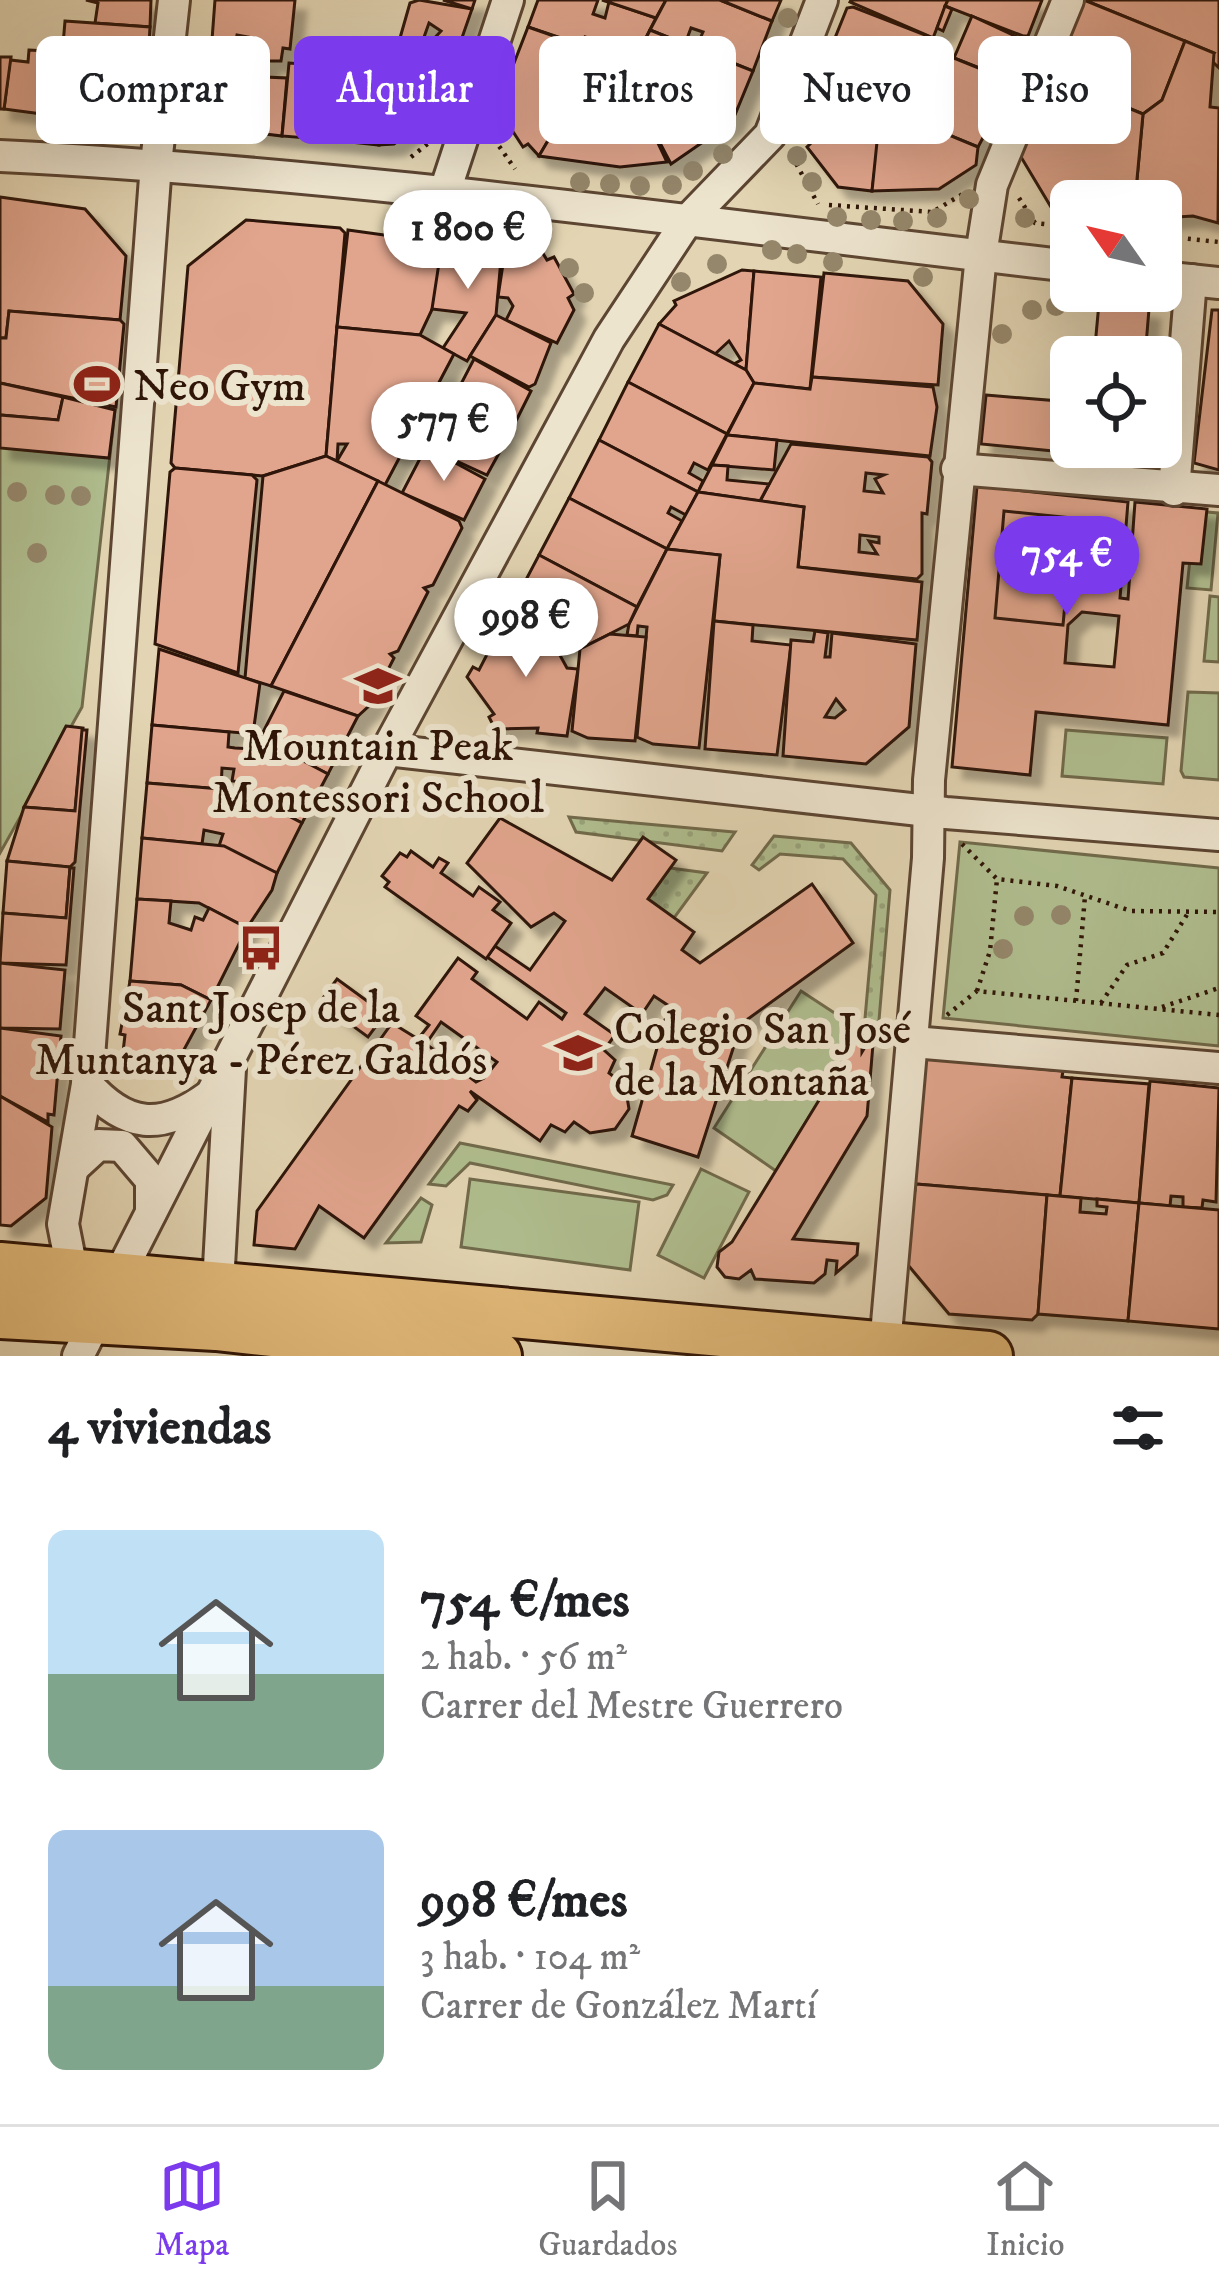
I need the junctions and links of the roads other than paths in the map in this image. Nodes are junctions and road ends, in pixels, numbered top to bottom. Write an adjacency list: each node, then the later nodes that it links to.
1 (174, 0): 6 (street)
2 (508, 0): 7 (street)
3 (822, 0): 8 (street)
4 (1068, 0): 9 (street)
5 (0, 156): 6 (street)
6 (156, 164): 7 (street); 21 (street)
7 (445, 191): 8 (street)
8 (686, 221): 9 (street); 15 (street)
9 (981, 256): 10 (street); 12 (street)
10 (1050, 264)
11 (1190, 280): 13 (street)
12 (957, 469): 13 (street); 16 (street)
13 (1174, 490): 14 (street)
14 (1219, 490)
15 (387, 750): 16 (street); 19 (street)
16 (927, 811): 17 (street); 18 (street)
17 (1219, 835)
18 (913, 1042): 20 (street); 30 (street)
19 (235, 1045): 22 (street); 27 (street)
20 (1219, 1068)
21 (87, 1084): 22 (street); 23 (street)
22 (208, 1097): 24 (street)
23 (73, 1168): 24 (street); 26 (street)
24 (151, 1213): 26 (street)
25 (0, 1268): 26 (main road)
26 (95, 1276): 27 (main road); 29 (street)
27 (217, 1308): 29 (main road); 30 (main road); 31 (main road)
28 (0, 1314): 29 (main road)
29 (85, 1338)
30 (885, 1346): 32 (main road)
31 (497, 1356)
32 (988, 1356)

